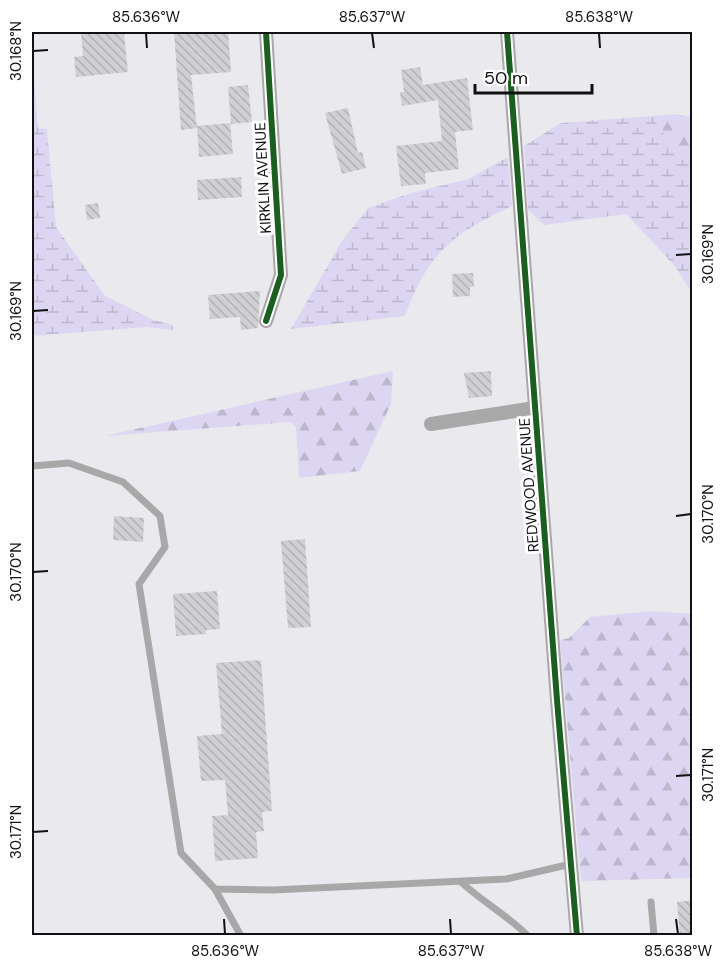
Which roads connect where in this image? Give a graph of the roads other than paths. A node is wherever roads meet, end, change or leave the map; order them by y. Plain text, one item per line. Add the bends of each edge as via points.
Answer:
1 (266, 32) edge
2 (507, 32) edge
3 (266, 321) dead end
4 (535, 408) junction
5 (431, 424) dead end
6 (32, 466) edge
7 (571, 864) junction
8 (461, 882) junction
9 (215, 889) junction
10 (651, 902) dead end
11 (241, 936) edge
12 (528, 936) edge
13 (578, 936) edge
14 (654, 936) edge

1 - 3 street, KIRKLIN AVENUE via 281,274
2 - 4 street, REDWOOD AVENUE
4 - 5 street
4 - 7 street, REDWOOD AVENUE
6 - 9 lane via 69,464 123,482 160,516 165,547 139,584 181,853
7 - 8 lane via 506,879
7 - 13 street, REDWOOD AVENUE
8 - 9 lane
8 - 12 lane via 484,903 506,914
9 - 11 lane
10 - 14 lane

